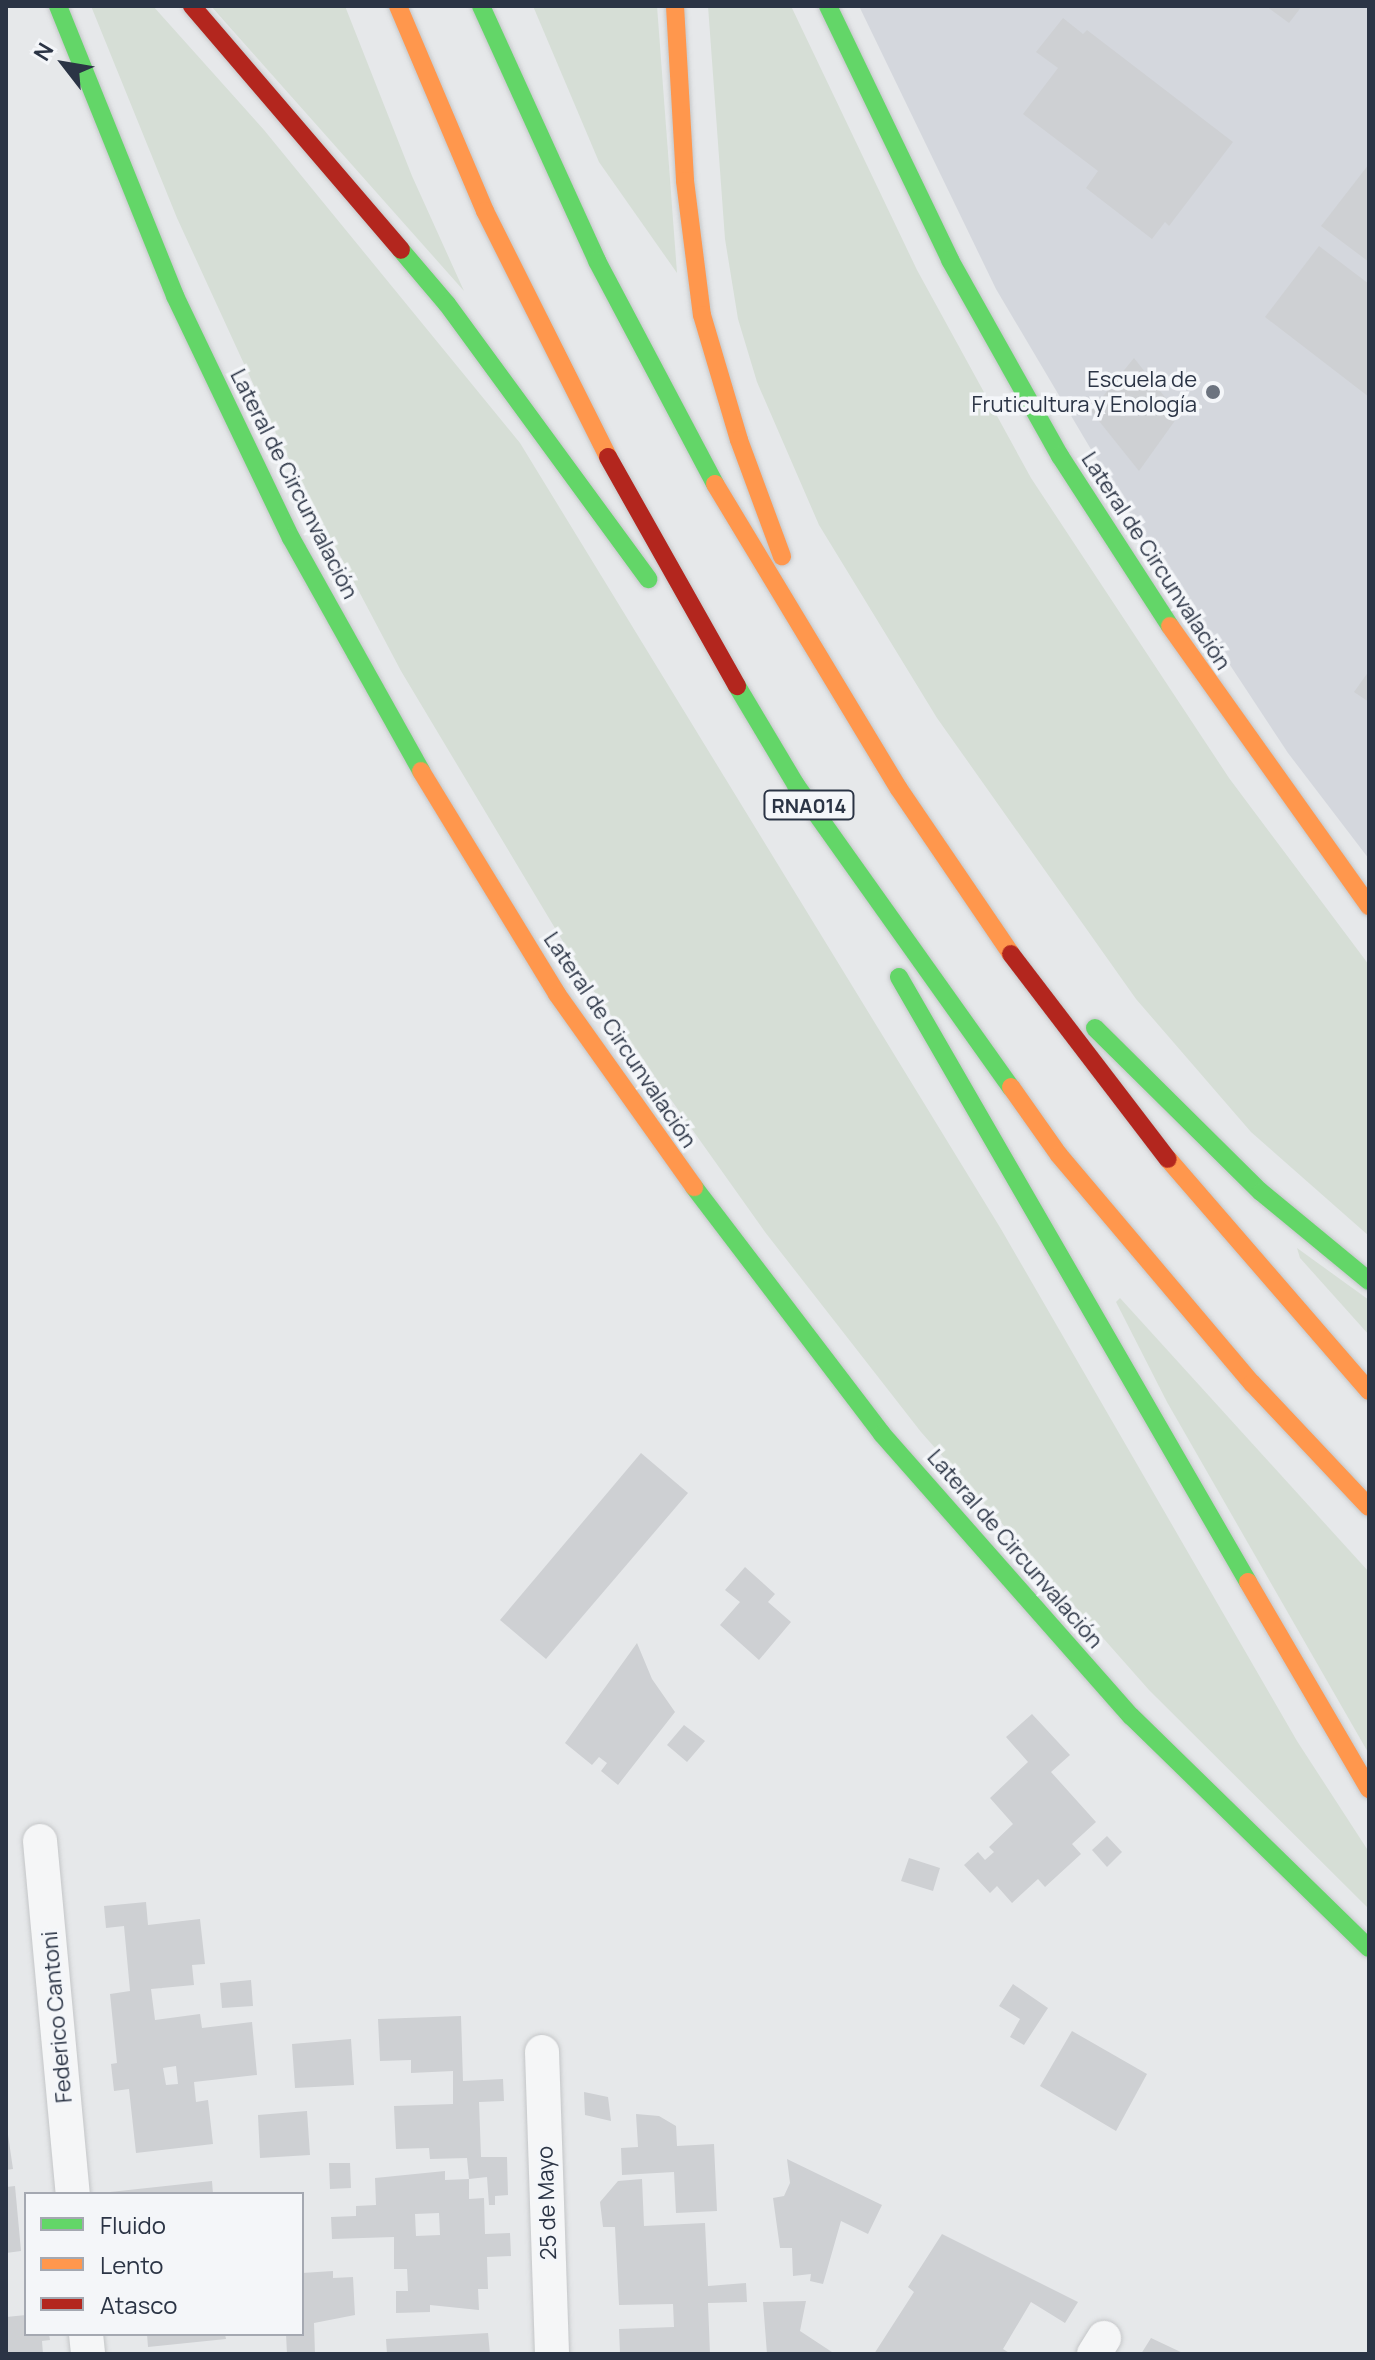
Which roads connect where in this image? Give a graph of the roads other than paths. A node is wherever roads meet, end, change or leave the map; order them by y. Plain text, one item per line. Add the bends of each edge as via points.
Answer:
1 (58, 6) edge
2 (192, 6) edge
3 (398, 6) edge
4 (481, 6) edge
5 (675, 6) edge
6 (828, 6) edge
7 (845, 705) junction
8 (775, 751) junction
9 (796, 785) junction
10 (1369, 906) edge
11 (871, 925) dead end
12 (990, 925) junction
13 (886, 954) dead end
14 (1369, 1281) edge
15 (1369, 1391) edge
16 (1369, 1507) edge
17 (1369, 1789) edge
18 (40, 1841) dead end
19 (1369, 1948) edge
20 (542, 2052) dead end
21 (73, 2192) edge
22 (552, 2354) edge

1 - 19 main road, Lateral de Circunvalación via 175,296 291,538 399,734 557,994 695,1190 891,1446 1142,1727
2 - 8 main road via 447,304
3 - 8 main road, RNA014 via 485,211 558,362 674,582
4 - 7 main road via 597,261 720,493
5 - 7 main road via 685,181 713,362 761,506
6 - 10 main road, Lateral de Circunvalación via 950,260 1060,456 1209,687
7 - 12 main road
8 - 9 main road, RNA014
9 - 11 main road
9 - 16 main road, RNA014 via 1059,1155 1252,1383
12 - 14 main road via 1261,1192
12 - 15 main road via 1153,1142
13 - 17 main road via 970,1108
18 - 21 street, Federico Cantoni
20 - 22 street, 25 de Mayo

